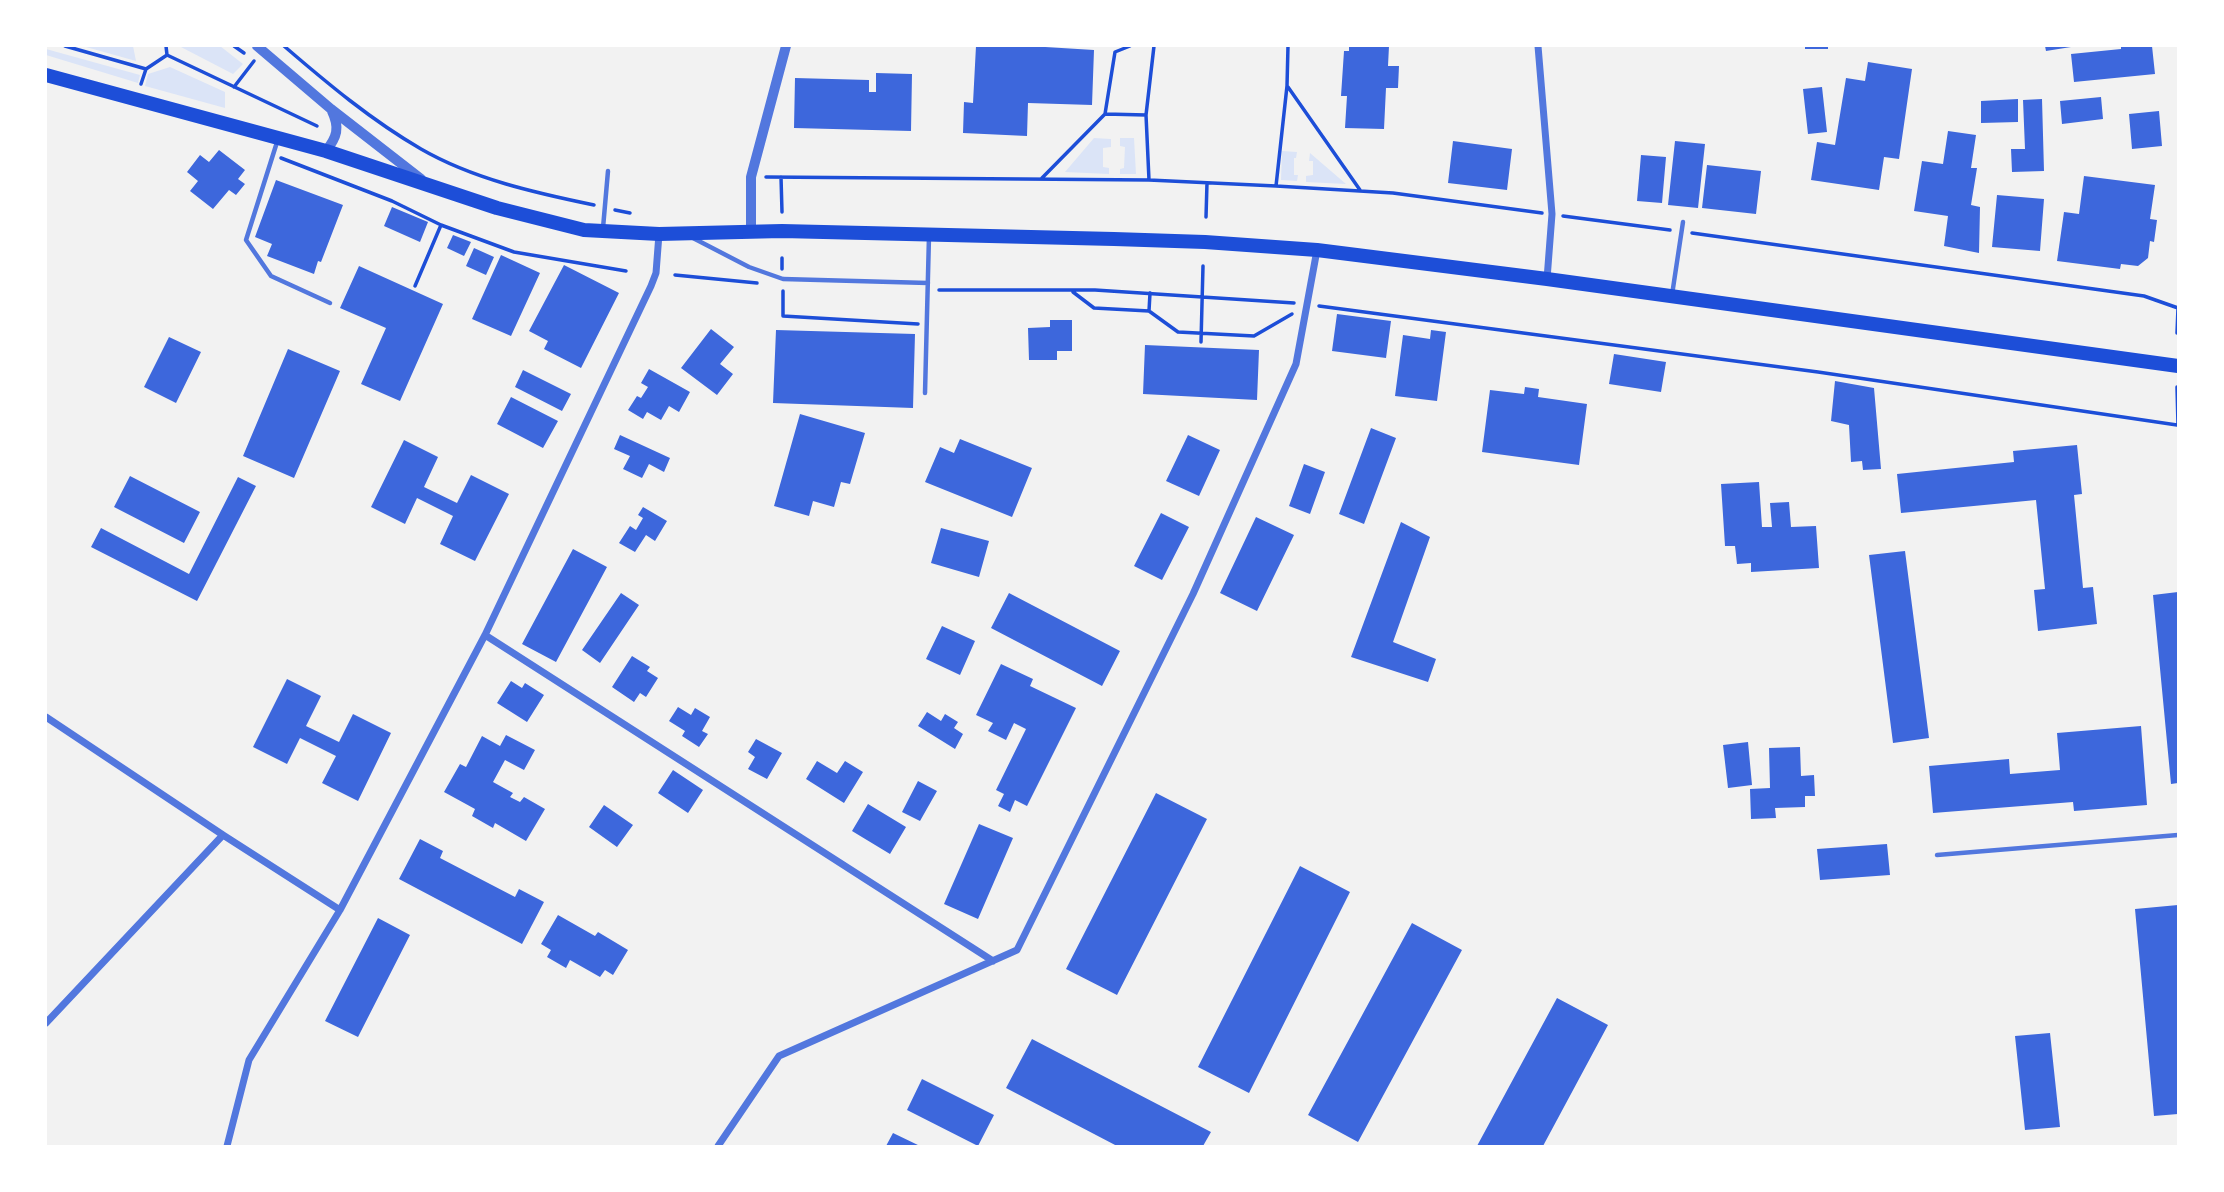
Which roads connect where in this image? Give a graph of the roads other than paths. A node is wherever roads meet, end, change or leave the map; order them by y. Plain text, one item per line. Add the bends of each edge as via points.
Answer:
1 (257, 46) edge
2 (786, 46) edge
3 (1538, 46) edge
4 (46, 75) edge
5 (331, 108) junction
6 (278, 138) junction
7 (327, 151) junction
8 (608, 171) dead end
9 (432, 188) junction
10 (1683, 222) dead end
11 (603, 232) junction
12 (751, 232) junction
13 (659, 234) junction
14 (686, 234) junction
15 (929, 235) junction
16 (1317, 250) junction
17 (1547, 279) junction
18 (928, 283) junction
19 (1672, 296) junction
20 (330, 303) dead end
21 (2179, 366) edge
22 (925, 393) dead end
23 (485, 635) junction
24 (46, 717) edge
25 (223, 835) junction
26 (2179, 835) edge
27 (1937, 855) dead end
28 (340, 910) junction
29 (993, 961) junction
30 (46, 1023) edge
31 (227, 1146) edge
32 (718, 1146) edge

1 - 5 street
2 - 12 street via 751,177
3 - 17 street via 1552,214
4 - 6 highway
5 - 7 street via 338,129
5 - 9 street
6 - 7 highway
6 - 20 lane via 246,240 271,276
7 - 9 highway
8 - 11 lane
9 - 11 highway via 522,216
10 - 19 lane
11 - 13 highway
12 - 14 highway
12 - 15 highway
13 - 14 highway
13 - 23 street via 651,286
14 - 18 lane via 783,279
15 - 16 highway via 1205,242
15 - 18 lane
16 - 17 highway
16 - 29 street via 1296,364 1193,594 1017,950
17 - 19 highway
18 - 22 lane
19 - 21 highway
23 - 28 street
23 - 29 street
24 - 25 street
25 - 28 street
25 - 30 street
26 - 27 lane
28 - 31 street via 249,1060
29 - 32 street via 779,1056

